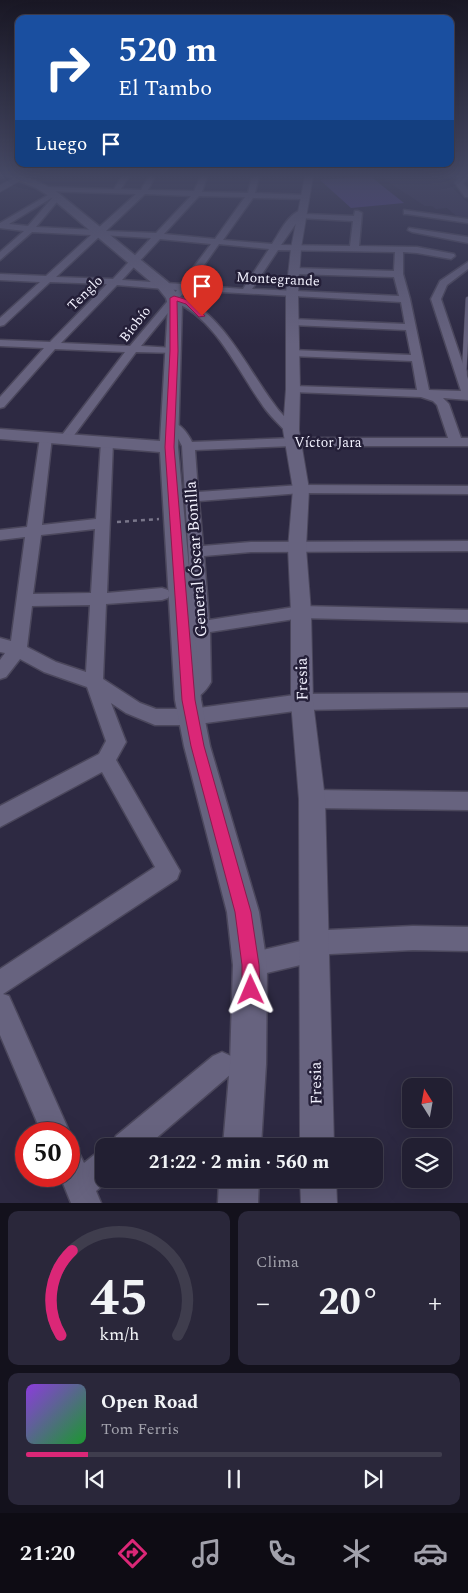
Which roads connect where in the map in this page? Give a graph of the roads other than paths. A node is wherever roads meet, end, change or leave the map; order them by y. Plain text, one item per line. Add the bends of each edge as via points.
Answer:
1 (27, 232) edge
2 (100, 232) joint
3 (102, 232) edge
4 (161, 232) edge
5 (223, 232) edge
6 (284, 232) edge
7 (299, 232) edge
8 (356, 232) edge
9 (413, 232) edge
10 (157, 236) junction
11 (415, 240) junction
12 (468, 240) edge
13 (216, 242) junction
14 (274, 247) junction
15 (296, 248) junction
16 (354, 250) junction
17 (398, 251) junction
18 (451, 256) dead end
19 (0, 257) edge
20 (133, 262) junction
21 (468, 265) edge
22 (294, 271) junction
23 (398, 274) junction
24 (0, 277) edge
25 (47, 280) junction
26 (115, 282) junction
27 (173, 290) junction
28 (246, 292) junction
29 (292, 294) junction
30 (468, 298) edge
31 (405, 299) junction
32 (292, 322) junction
33 (0, 323) edge
34 (410, 327) junction
35 (0, 343) edge
36 (53, 345) junction
37 (133, 349) junction
38 (174, 351) junction
39 (292, 353) junction
40 (415, 358) junction
41 (464, 382) junction
42 (293, 388) junction
43 (424, 394) junction
44 (468, 395) edge
45 (0, 404) edge
46 (170, 426) junction
47 (0, 434) edge
48 (292, 436) junction
49 (46, 437) junction
50 (65, 439) junction
51 (107, 442) junction
52 (462, 442) edge
53 (188, 446) junction
54 (169, 447) junction
55 (301, 489) junction
56 (468, 490) edge
57 (192, 497) junction
58 (103, 523) junction
59 (34, 530) junction
60 (0, 535) edge
61 (468, 546) edge
62 (297, 548) junction
63 (195, 552) junction
64 (162, 594) dead end
65 (98, 599) junction
66 (24, 600) junction
67 (301, 612) junction
68 (468, 616) edge
69 (201, 627) junction
70 (0, 645) edge
71 (18, 650) junction
72 (0, 672) edge
73 (94, 682) junction
74 (468, 700) edge
75 (302, 702) junction
76 (189, 706) junction
77 (106, 760) junction
78 (312, 799) junction
79 (468, 801) edge
80 (0, 817) edge
81 (468, 939) edge
82 (314, 950) junction
83 (250, 965) junction
84 (0, 983) edge
85 (0, 1005) edge
86 (222, 1065) dead end
87 (51, 1122) edge
88 (135, 1138) edge
89 (243, 1138) edge
90 (318, 1138) edge
91 (95, 1172) edge
92 (80, 1183) edge
93 (239, 1188) edge
94 (318, 1188) edge
95 (238, 1203) edge
96 (319, 1203) edge

1 - 19 street
2 - 20 main road
2 - 25 street
3 - 10 street
4 - 10 street, Tenglo
5 - 13 street, Biobío
6 - 14 street
7 - 15 street, Fresia
8 - 16 street
9 - 11 street
10 - 13 street
10 - 20 street, Tenglo
11 - 12 street
11 - 17 street
11 - 18 street
13 - 14 street
13 - 27 street, Biobío
14 - 15 street
14 - 28 street
15 - 16 street
15 - 22 street, Fresia
16 - 17 street
17 - 23 street
20 - 26 street, Tenglo
20 - 27 main road
21 - 41 street via 444,281 436,299
22 - 23 street
22 - 29 street, Fresia
23 - 31 street
24 - 25 street, Montegrande
25 - 26 street, Montegrande
25 - 33 street
26 - 27 street, Montegrande
26 - 36 street, Tenglo
27 - 28 street, Montegrande
27 - 37 street, Biobío
27 - 38 main road, General Óscar Bonilla
27 - 48 street via 215,329
28 - 29 street, Montegrande
29 - 31 street, Montegrande
29 - 32 street, Fresia
30 - 41 lane
31 - 34 street
32 - 34 street
32 - 39 street, Fresia
34 - 40 street
35 - 36 street
36 - 37 street
36 - 45 street, Tenglo
37 - 38 street
37 - 50 street, Biobío
38 - 46 main road, General Óscar Bonilla
39 - 40 street
39 - 42 street, Fresia
40 - 43 street
41 - 44 street
42 - 43 street
42 - 48 street, Fresia
43 - 44 street
43 - 52 street via 437,398 443,404
46 - 53 street via 180,431
46 - 54 main road, General Óscar Bonilla
47 - 49 main road
48 - 52 street, Víctor Jara
48 - 53 street, Víctor Jara
48 - 55 street, Fresia
49 - 50 main road
49 - 59 street
50 - 51 main road
51 - 54 main road
51 - 58 street
53 - 57 street, General Óscar Bonilla
54 - 76 main road, General Óscar Bonilla
55 - 56 street
55 - 57 street
55 - 62 street, Fresia
57 - 63 street, General Óscar Bonilla
58 - 59 street
58 - 65 street
59 - 60 street
59 - 66 street
61 - 62 street
62 - 63 street via 250,547
62 - 67 street, Fresia
63 - 69 street, General Óscar Bonilla
64 - 65 street
65 - 66 street
65 - 73 street
66 - 71 street
67 - 68 street
67 - 69 street
67 - 75 street, Fresia
69 - 76 street, General Óscar Bonilla via 202,682
70 - 71 street
71 - 72 street
71 - 73 street via 50,667
73 - 76 street via 133,708 155,717
73 - 77 street via 116,742
74 - 75 street
75 - 76 street
75 - 78 street, Fresia
76 - 83 main road, General Óscar Bonilla via 243,912
77 - 80 street
77 - 84 street via 169,871
78 - 79 street
78 - 82 street, Fresia
81 - 82 street via 328,942
82 - 83 street
82 - 90 street, Fresia
83 - 89 main road, General Óscar Bonilla
85 - 87 street
86 - 88 street
91 - 92 street
93 - 95 main road
94 - 96 street

